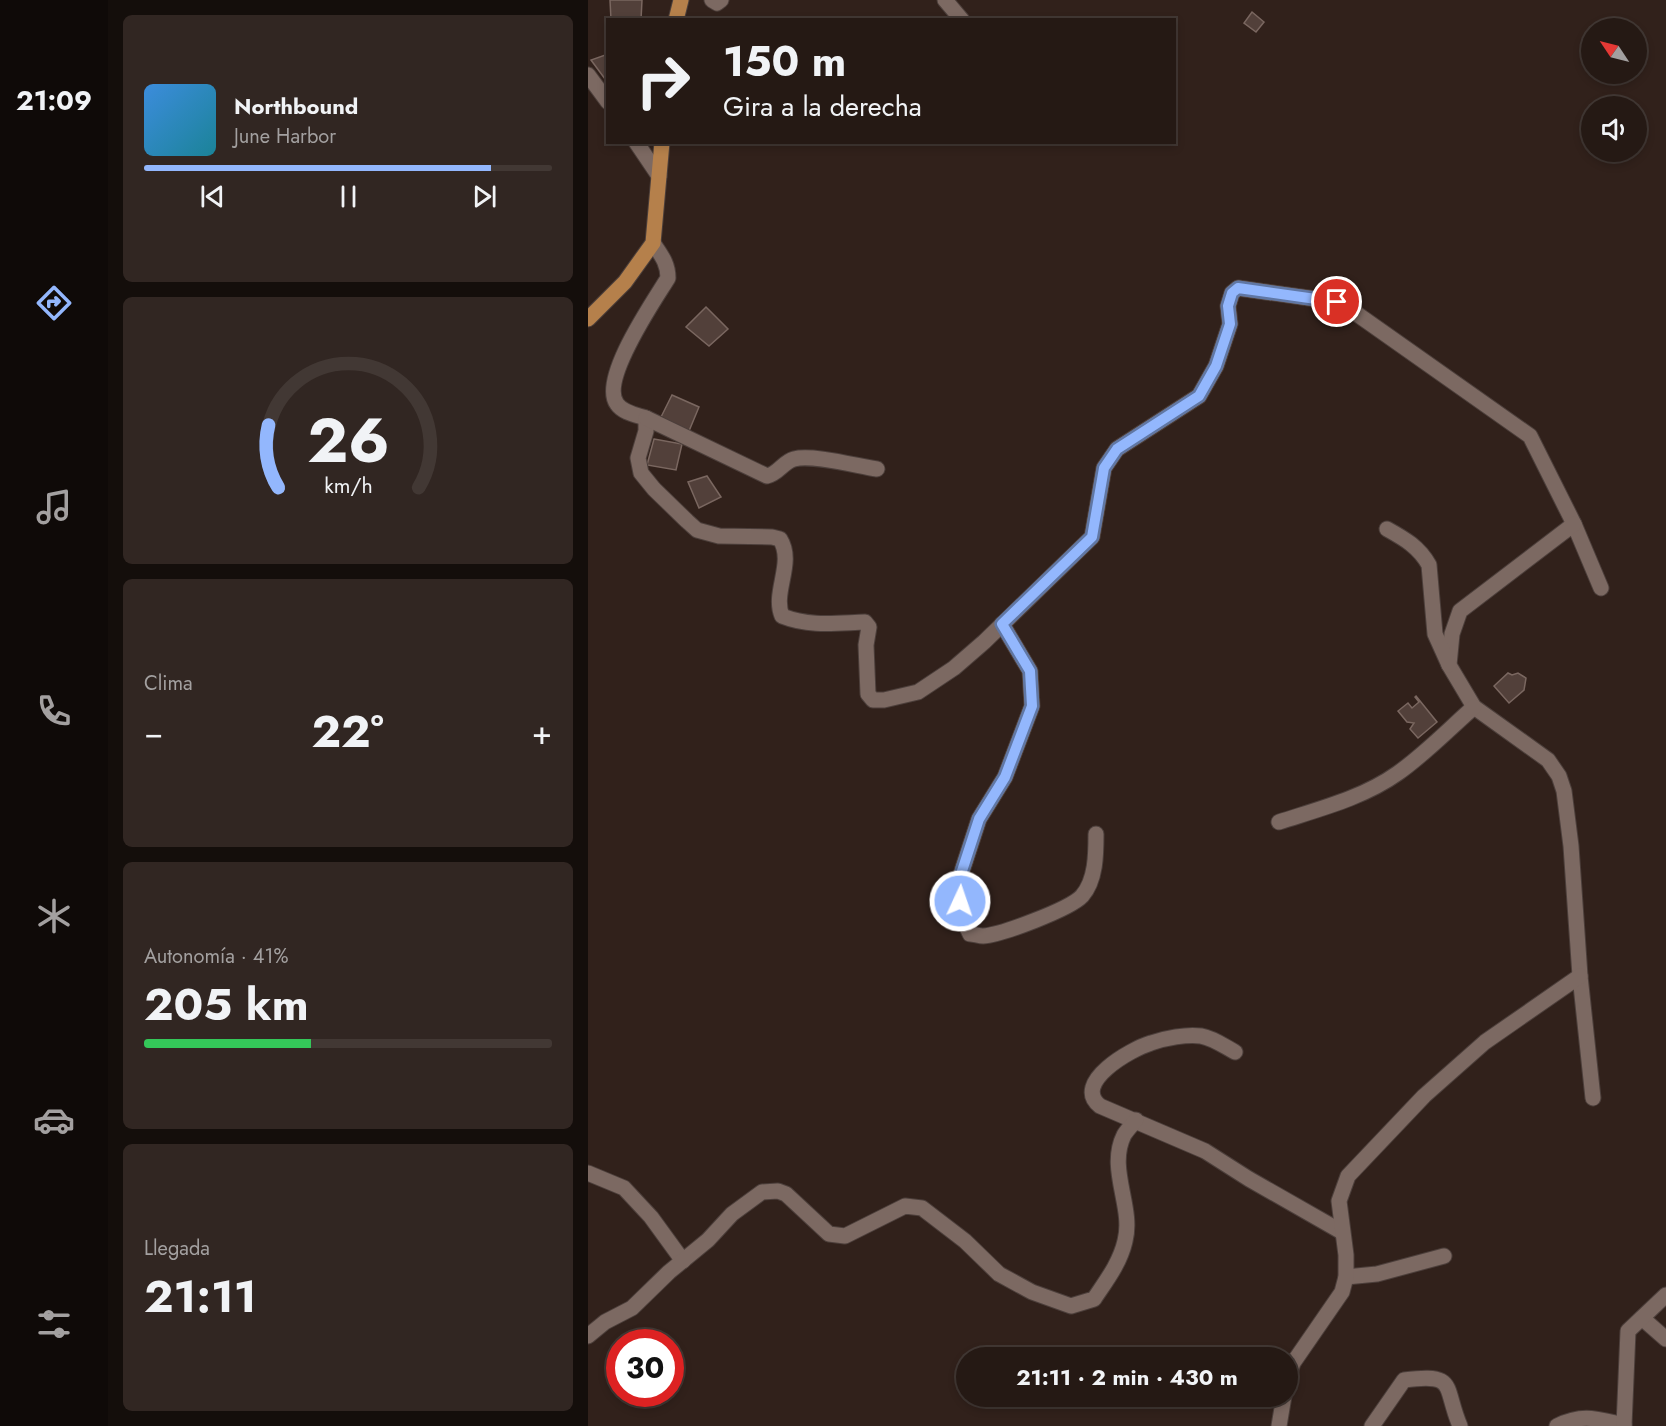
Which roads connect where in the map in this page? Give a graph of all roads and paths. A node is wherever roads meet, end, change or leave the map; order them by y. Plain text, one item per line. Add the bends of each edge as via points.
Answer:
1 (681, 0) edge
2 (712, 0) edge
3 (721, 0) edge
4 (945, 0) edge
5 (676, 18) edge
6 (960, 18) edge
7 (588, 75) edge
8 (606, 99) edge
9 (637, 144) edge
10 (662, 144) edge
11 (659, 176) junction
12 (653, 243) junction
13 (588, 319) edge
14 (646, 418) junction
15 (877, 469) dead end
16 (1574, 524) junction
17 (1387, 530) dead end
18 (1600, 588) dead end
19 (1002, 624) junction
20 (1449, 665) junction
21 (1474, 707) junction
22 (1279, 822) dead end
23 (1096, 834) dead end
24 (1580, 976) junction
25 (1235, 1052) dead end
26 (1593, 1098) dead end
27 (1136, 1120) junction
28 (588, 1173) edge
29 (1342, 1232) junction
30 (1444, 1256) dead end
31 (683, 1260) junction
32 (1346, 1277) junction
33 (1666, 1295) edge
34 (1642, 1318) junction
35 (588, 1336) edge
36 (1666, 1339) edge
37 (1298, 1356) edge
38 (1282, 1407) edge
39 (1279, 1426) edge
40 (1372, 1426) edge
41 (1460, 1426) edge
42 (1557, 1426) edge
43 (1624, 1426) edge

1 - 5 main road
2 - 3 street
4 - 6 street
7 - 8 street
9 - 11 street
10 - 11 main road
11 - 12 main road
12 - 13 main road via 625,282
12 - 14 street via 665,260 668,278 628,345 614,379 613,393 623,410
14 - 15 street via 767,476 802,456
14 - 19 street via 638,458 641,473 697,530 719,536 780,539 785,547 778,607 783,616 799,622 838,625 865,622 869,627 868,694 873,700 918,692 954,668
16 - 18 street
16 - 19 street via 1530,436 1347,307 1337,302 1238,288 1228,306 1230,324 1216,366 1199,396 1117,449 1104,468 1092,537
16 - 20 street via 1460,611 1452,634
17 - 20 street via 1413,545 1429,565 1435,634
19 - 23 street via 1030,671 1032,706 1005,777 979,819 962,871 962,917 970,934 983,936 1006,931 1066,907 1082,896 1096,861
20 - 21 street
21 - 22 street via 1398,773 1347,800
21 - 24 street via 1548,760 1559,776 1571,846
24 - 26 street
24 - 29 street via 1485,1042 1424,1096 1348,1176 1338,1201
25 - 27 street via 1202,1036 1187,1036 1151,1042 1123,1056 1101,1075 1090,1093 1100,1106
27 - 29 street via 1205,1151
27 - 31 street via 1124,1136 1118,1159 1127,1218 1125,1241 1094,1299 1071,1306 1032,1292 999,1274 922,1208 905,1206 845,1236 829,1234 778,1191 762,1192
28 - 31 street via 624,1188
29 - 32 street
30 - 32 street via 1377,1274
31 - 35 street via 632,1308
32 - 37 street via 1342,1292
33 - 34 street
34 - 36 street
34 - 43 street via 1628,1331
38 - 39 street
40 - 41 street via 1404,1380 1422,1377 1439,1378 1448,1387
42 - 43 street via 1587,1417

